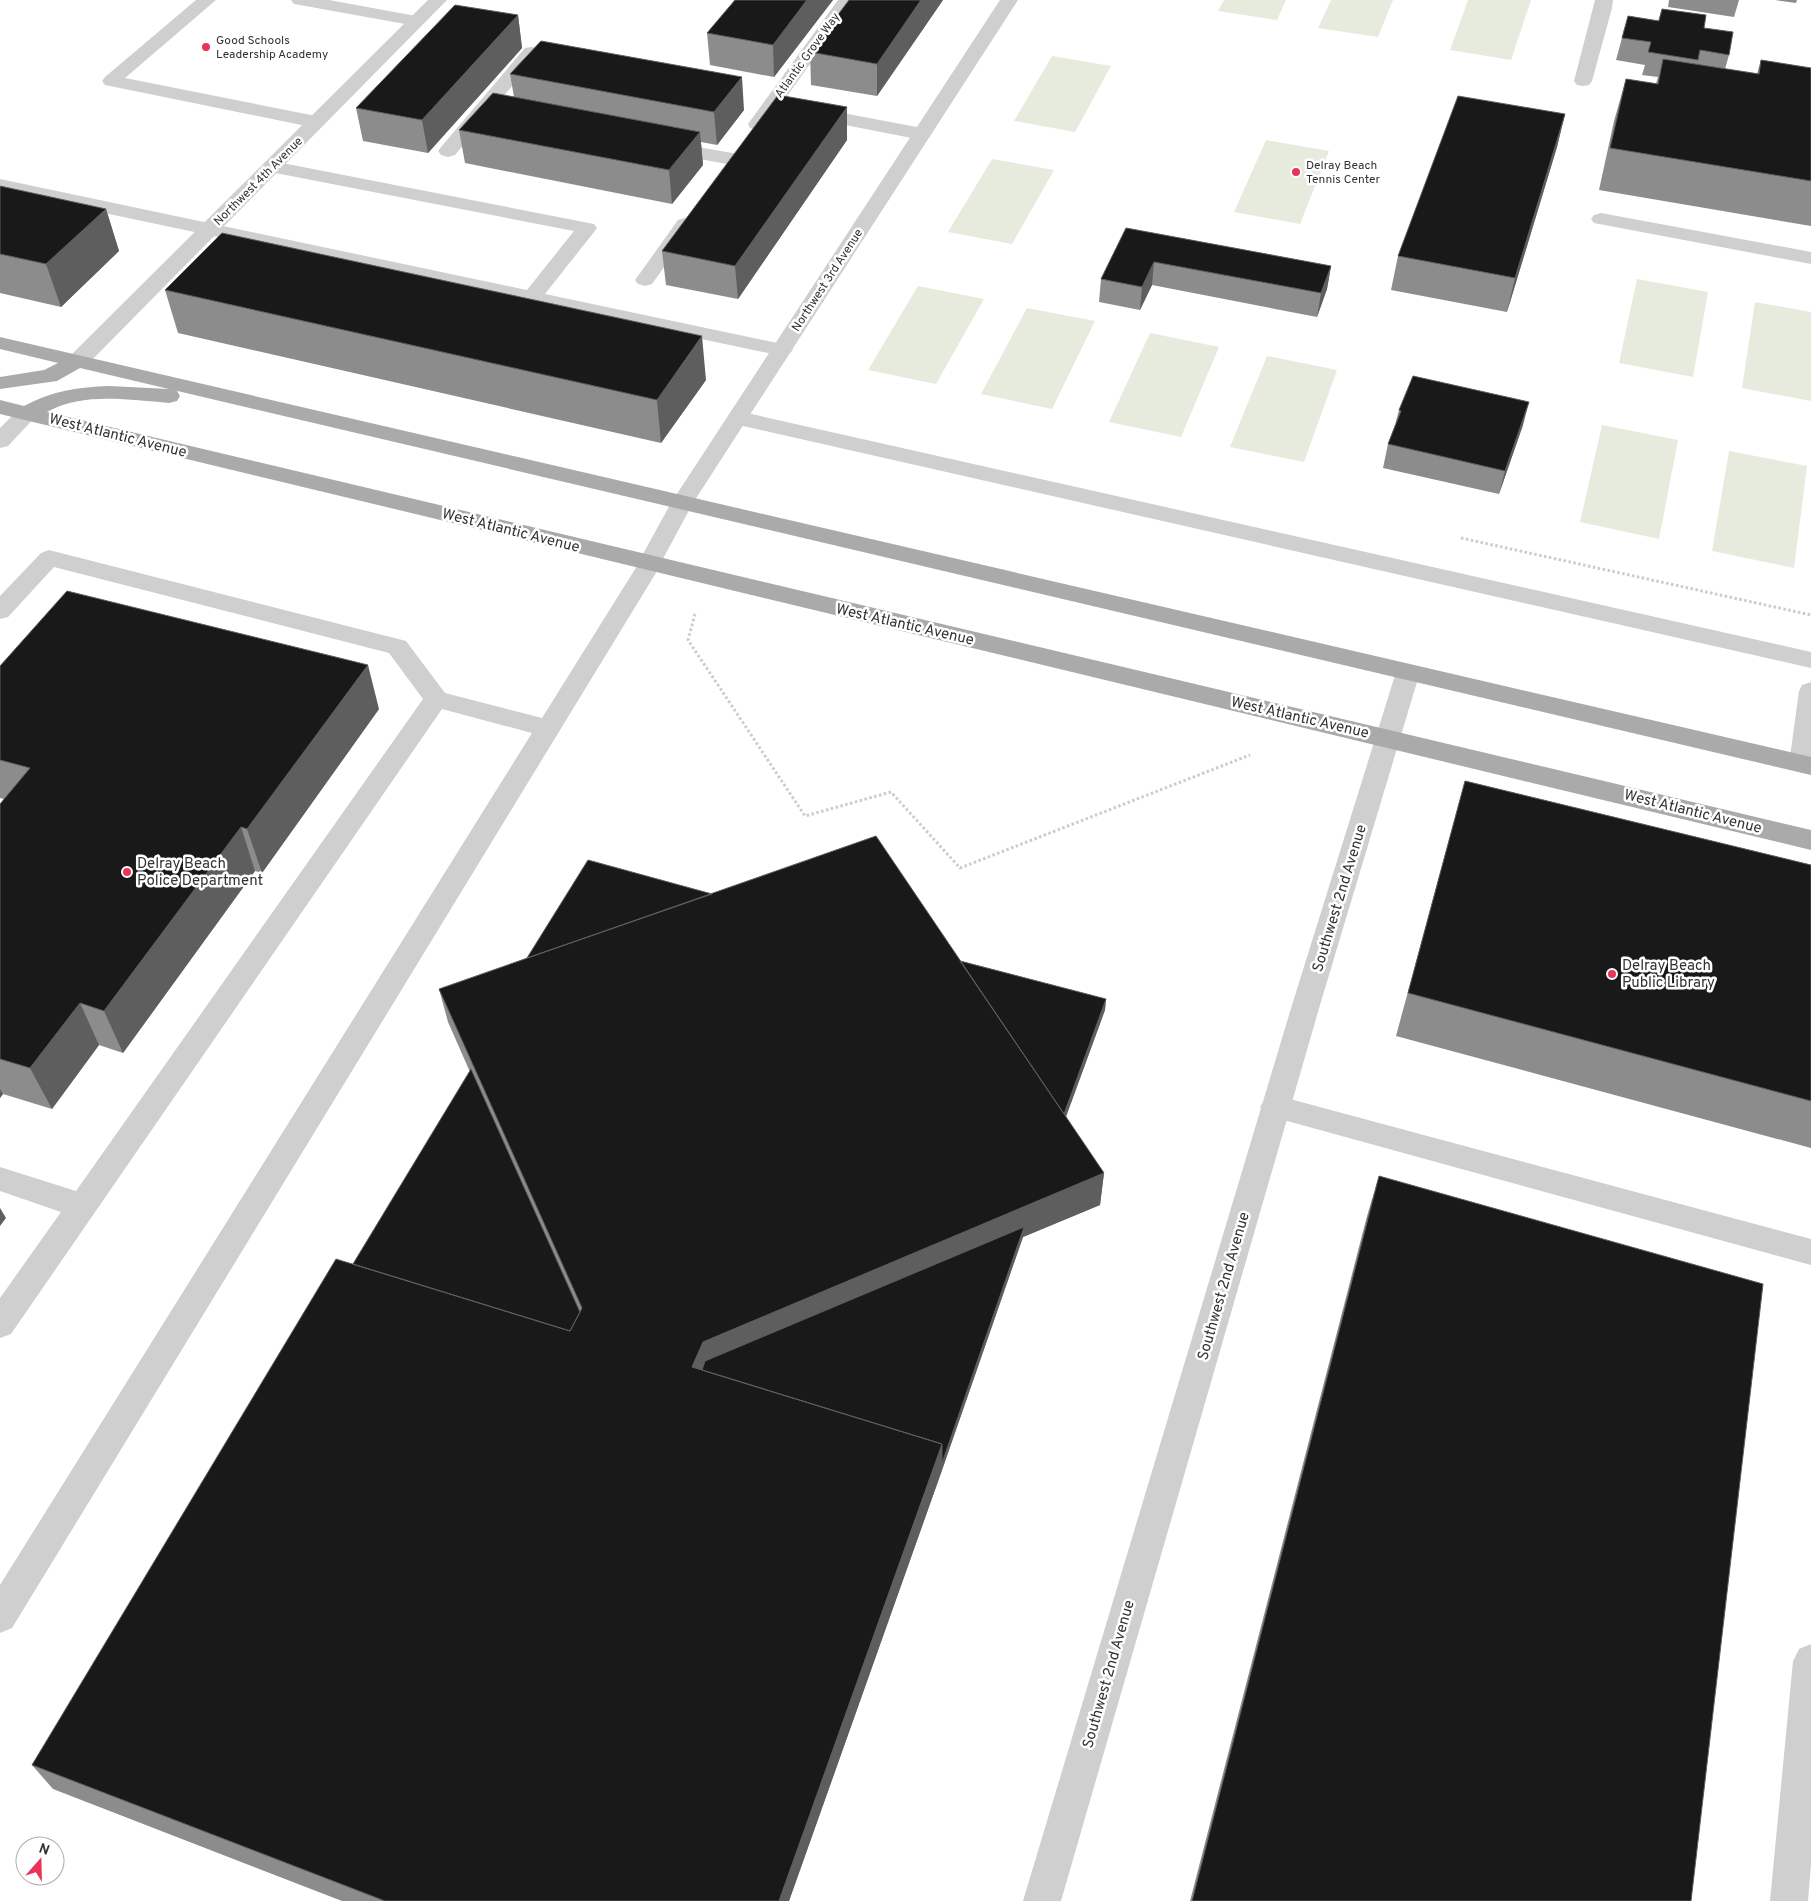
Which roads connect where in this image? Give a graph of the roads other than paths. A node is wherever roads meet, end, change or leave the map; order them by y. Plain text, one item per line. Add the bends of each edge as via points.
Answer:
1 (207, 0) edge
2 (300, 0) edge
3 (438, 0) edge
4 (847, 0) edge
5 (1009, 0) edge
6 (1604, 0) edge
7 (416, 22) junction
8 (531, 52) edge
9 (1583, 81) dead end
10 (771, 105) junction
11 (477, 114) junction
12 (497, 118) edge
13 (316, 122) junction
14 (922, 134) junction
15 (644, 144) edge
16 (741, 146) junction
17 (448, 151) dead end
18 (272, 167) junction
19 (720, 175) edge
20 (0, 185) edge
21 (697, 207) edge
22 (1601, 220) dead end
23 (210, 229) junction
24 (1811, 258) edge
25 (645, 280) dead end
26 (532, 297) junction
27 (0, 343) edge
28 (782, 350) junction
29 (78, 361) junction
30 (0, 383) edge
31 (258, 403) junction
32 (0, 407) edge
33 (27, 414) junction
34 (738, 418) junction
35 (0, 441) edge
36 (682, 503) junction
37 (650, 563) junction
38 (0, 611) edge
39 (1811, 660) edge
40 (1408, 672) junction
41 (1811, 691) edge
42 (436, 699) junction
43 (548, 728) junction
44 (1389, 737) junction
45 (1806, 765) edge
46 (1811, 840) edge
47 (1275, 1107) junction
48 (0, 1179) edge
49 (82, 1206) junction
50 (1811, 1252) edge
51 (0, 1324) edge
52 (0, 1616) edge
53 (1811, 1661) edge
54 (1042, 1901) edge
55 (1789, 1901) edge

1 - 13 street via 111,81
2 - 7 street
3 - 7 street, Northwest 4th Avenue
4 - 10 street, Atlantic Grove Way
5 - 14 street, Northwest 3rd Avenue
6 - 9 street
7 - 13 street, Northwest 4th Avenue
8 - 11 street
10 - 14 street
10 - 16 street, Atlantic Grove Way
11 - 12 street
11 - 17 street
13 - 18 street, Northwest 4th Avenue
14 - 28 street, Northwest 3rd Avenue
15 - 16 street
16 - 19 street, Atlantic Grove Way
18 - 23 street, Northwest 4th Avenue
18 - 26 street via 587,228
20 - 23 street
21 - 25 street
22 - 24 street
23 - 26 street
23 - 29 street, Northwest 4th Avenue
26 - 28 street
27 - 29 main road
28 - 34 street, Northwest 3rd Avenue
29 - 30 main road via 49,376
29 - 31 main road
31 - 33 main road via 121,393 78,395 53,400
31 - 36 main road
32 - 33 main road, West Atlantic Avenue
33 - 35 street
33 - 37 main road, West Atlantic Avenue
34 - 36 street, Northwest 3rd Avenue
34 - 39 street
36 - 37 street, Northwest 3rd Avenue
36 - 40 main road
37 - 43 street, Northwest 3rd Avenue
37 - 44 main road, West Atlantic Avenue
38 - 42 street via 49,558 397,647
40 - 44 street, Southwest 2nd Avenue
40 - 45 main road
41 - 45 street
42 - 43 street
42 - 49 street
43 - 52 street, Northwest 3rd Avenue
44 - 46 main road, West Atlantic Avenue
44 - 47 street, Southwest 2nd Avenue
47 - 50 street
47 - 54 street, Southwest 2nd Avenue
48 - 49 street
49 - 51 street
53 - 55 street

